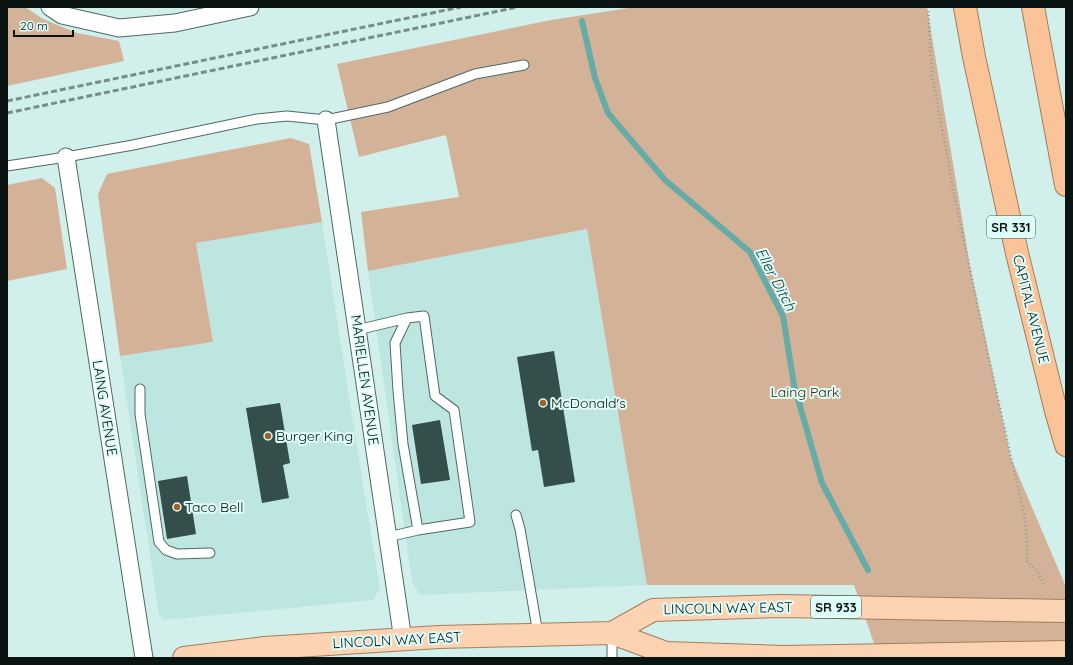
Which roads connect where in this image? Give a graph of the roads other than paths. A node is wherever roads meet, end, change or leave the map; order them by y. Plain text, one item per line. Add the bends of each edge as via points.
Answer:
1 (50, 7) edge
2 (250, 7) edge
3 (965, 7) edge
4 (1033, 7) edge
5 (524, 65) dead end
6 (326, 120) junction
7 (66, 157) junction
8 (7, 166) edge
9 (1066, 184) edge
10 (407, 318) junction
11 (357, 330) junction
12 (140, 389) dead end
13 (1066, 446) edge
14 (516, 515) dead end
15 (418, 530) junction
16 (388, 537) junction
17 (210, 553) dead end
18 (1066, 611) edge
19 (612, 633) junction
20 (538, 634) junction
21 (403, 640) junction
22 (1066, 652) edge
23 (144, 658) edge
24 (184, 658) edge
25 (612, 658) edge

1 - 2 street via 62,15 119,28 175,23
3 - 13 highway, CAPITAL AVENUE / SR 331 via 1017,253
4 - 9 highway
5 - 6 lane via 475,74 388,107
6 - 7 lane via 287,116 257,119
6 - 11 street, MARIELLEN AVENUE
7 - 8 lane
7 - 23 street, LAING AVENUE
10 - 11 lane
10 - 15 lane via 395,344 403,444
10 - 15 lane via 424,316 435,396 454,410 470,522
11 - 16 street, MARIELLEN AVENUE
12 - 17 lane via 140,414 159,542 166,550 177,554
14 - 20 lane
15 - 16 lane
16 - 21 street, MARIELLEN AVENUE
18 - 19 main road, LINCOLN WAY EAST / SR 933 via 780,606 653,610
19 - 20 main road, LINCOLN WAY EAST / SR 933
19 - 22 main road, LINCOLN WAY EAST / SR 933 via 666,653 783,657
19 - 25 lane
20 - 21 main road, LINCOLN WAY EAST / SR 933
21 - 24 main road, LINCOLN WAY EAST / SR 933 via 265,648

